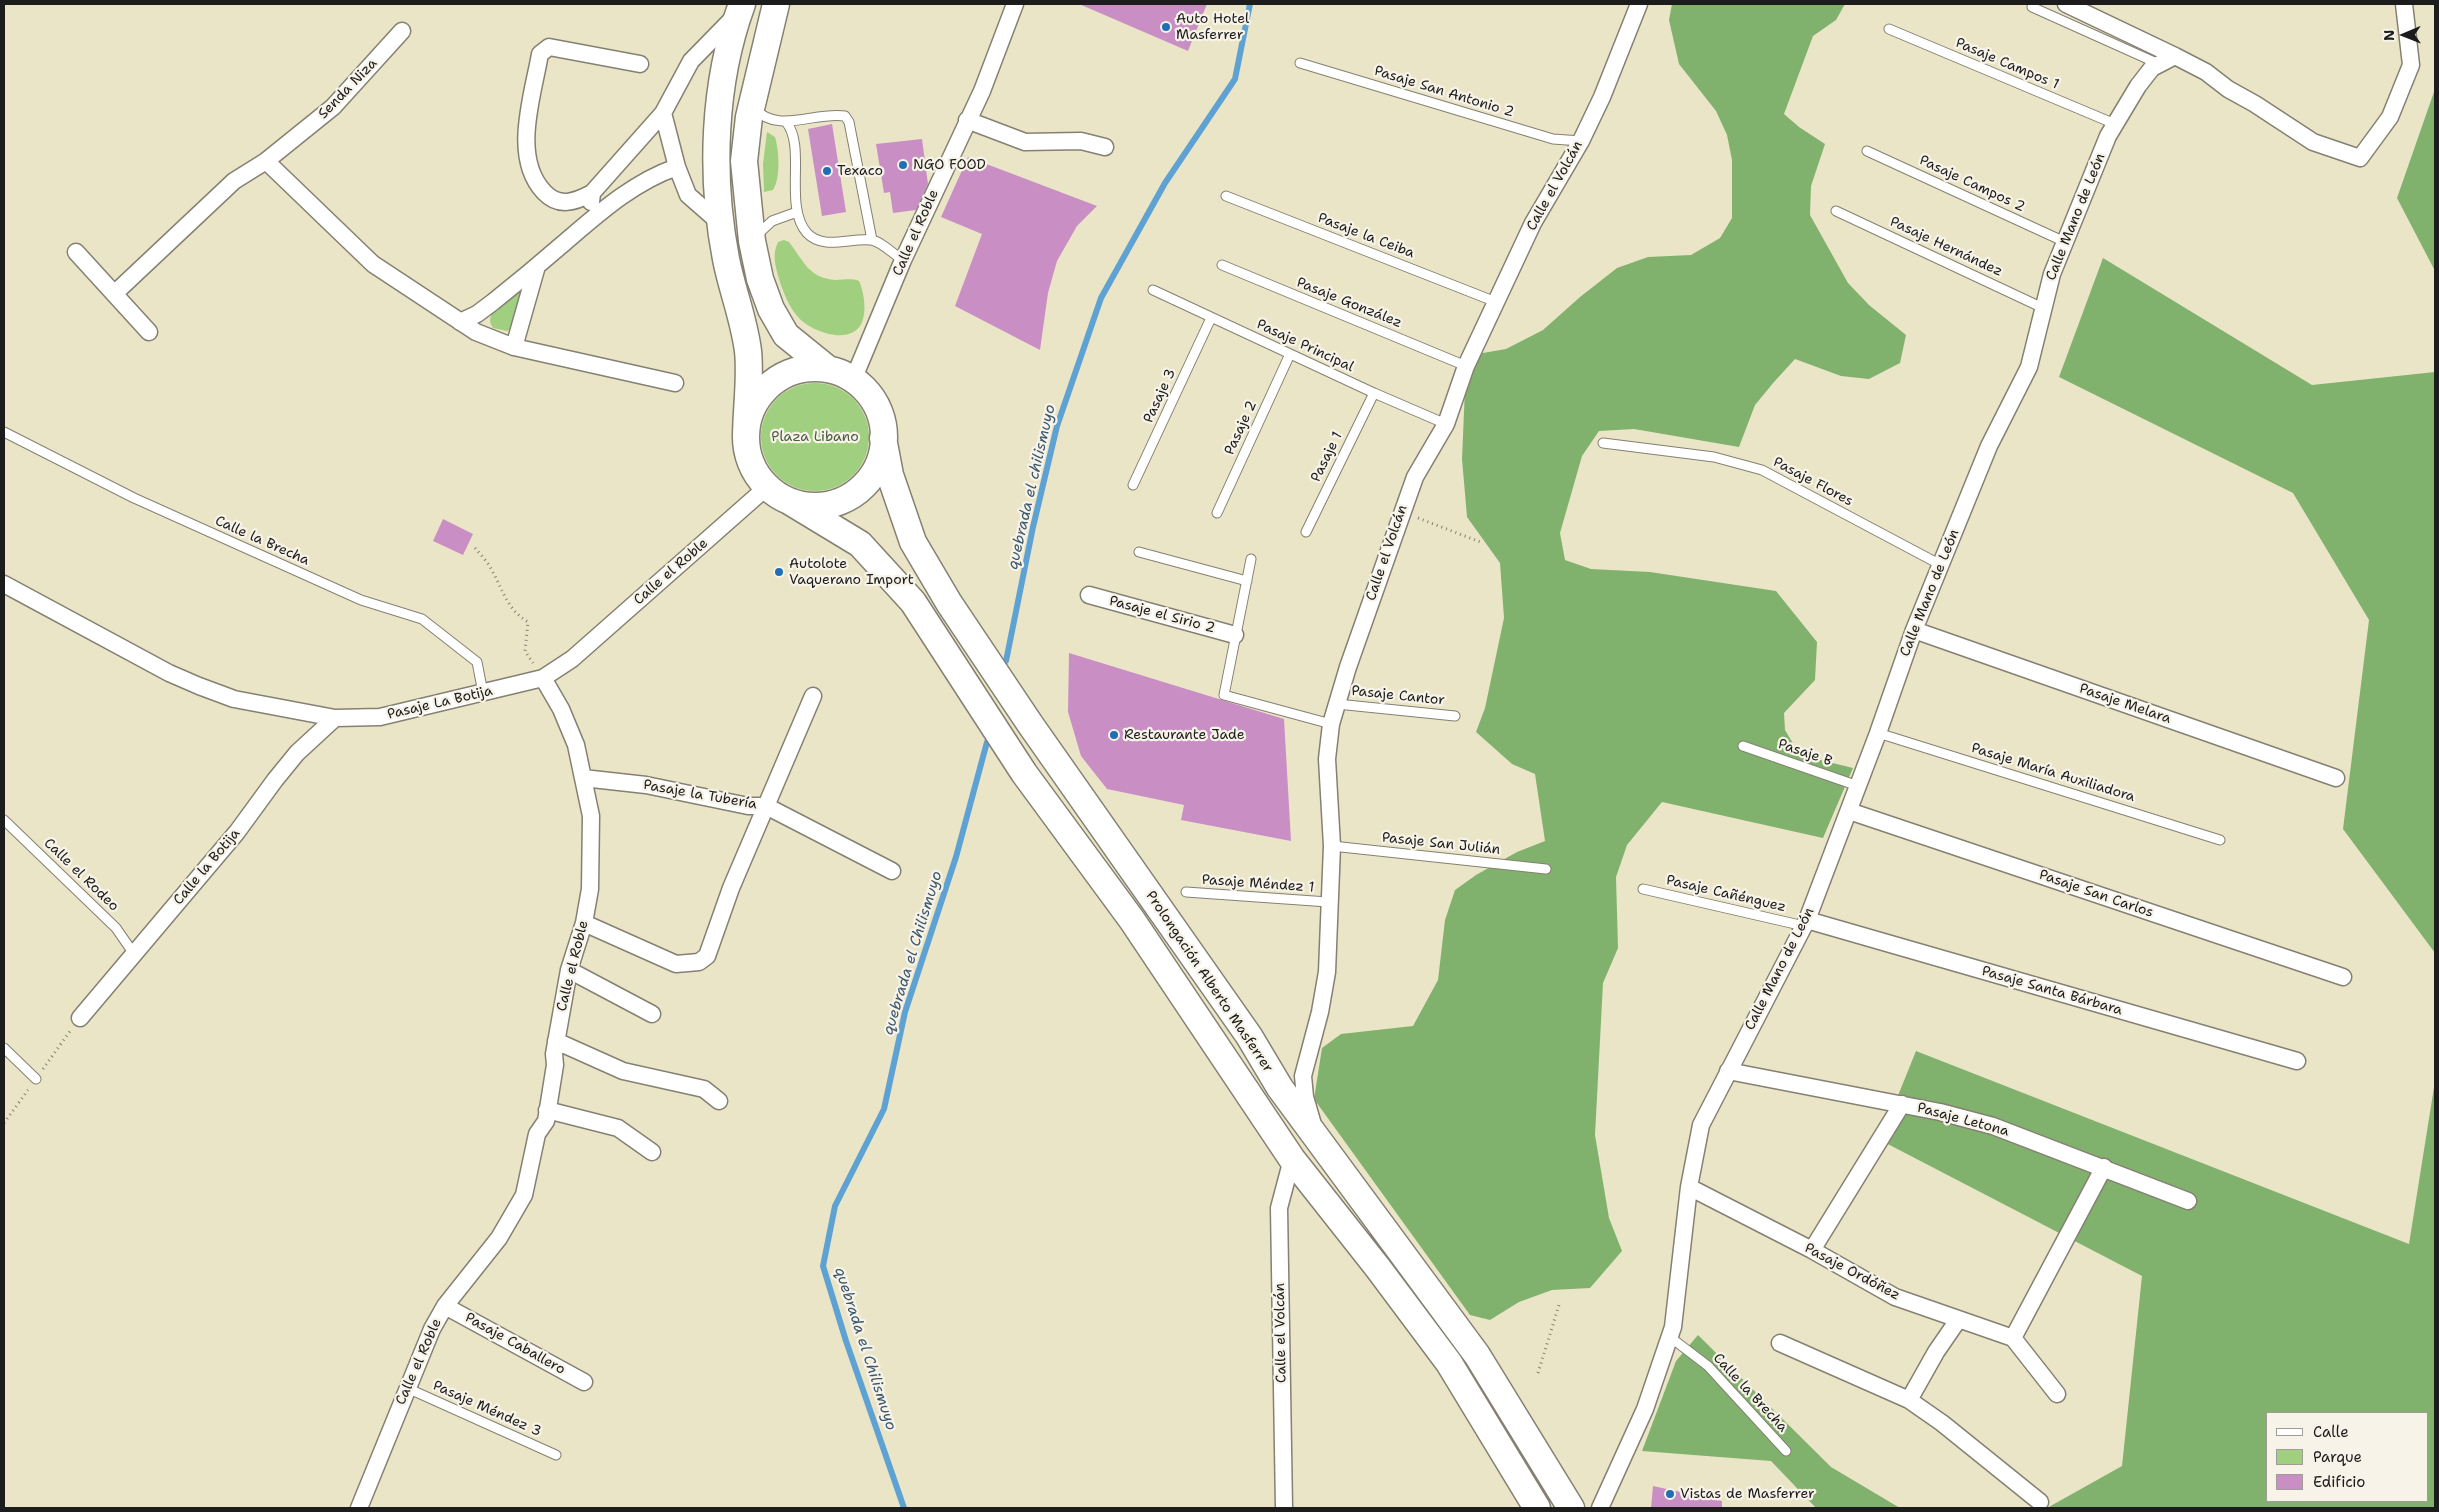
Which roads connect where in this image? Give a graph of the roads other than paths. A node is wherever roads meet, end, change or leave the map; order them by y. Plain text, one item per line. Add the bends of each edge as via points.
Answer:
1 (776, 4) edge
2 (1015, 4) edge
3 (1639, 4) edge
4 (2066, 4) edge
5 (2402, 5) edge
6 (741, 7) edge
7 (2032, 7) dead end
8 (1889, 29) dead end
9 (402, 31) dead end
10 (2175, 56) junction
11 (1300, 63) dead end
12 (640, 64) dead end
13 (2159, 64) junction
14 (752, 105) junction
15 (663, 113) junction
16 (967, 120) junction
17 (786, 122) junction
18 (2115, 124) junction
19 (1581, 141) junction
20 (1105, 147) dead end
21 (1867, 151) dead end
22 (266, 161) junction
23 (677, 167) junction
24 (592, 193) junction
25 (1226, 196) dead end
26 (1836, 211) dead end
27 (797, 212) junction
28 (589, 222) junction
29 (720, 223) junction
30 (872, 240) junction
31 (752, 241) junction
32 (2065, 242) junction
33 (76, 252) dead end
34 (903, 260) junction
35 (537, 266) junction
36 (1222, 266) dead end
37 (1153, 290) dead end
38 (114, 294) junction
39 (1496, 302) junction
40 (2043, 308) junction
41 (1212, 318) junction
42 (460, 322) junction
43 (149, 332) dead end
44 (514, 347) junction
45 (1290, 354) junction
46 (1466, 366) junction
47 (828, 369) junction
48 (853, 380) junction
49 (674, 383) dead end
50 (1374, 393) junction
51 (1446, 424) junction
52 (4, 432) edge
53 (746, 438) junction
54 (883, 438) junction
55 (1603, 444) dead end
56 (1133, 485) dead end
57 (767, 487) junction
58 (789, 501) junction
59 (1216, 513) dead end
60 (1306, 532) dead end
61 (1139, 552) dead end
62 (1251, 559) dead end
63 (1941, 565) junction
64 (1246, 580) junction
65 (4, 584) edge
66 (1089, 595) dead end
67 (1914, 630) junction
68 (1235, 635) junction
69 (543, 678) junction
70 (484, 693) junction
71 (812, 696) dead end
72 (1338, 704) junction
73 (1455, 716) dead end
74 (336, 718) junction
75 (1330, 724) junction
76 (1878, 733) junction
77 (1743, 746) dead end
78 (583, 778) junction
79 (2336, 778) dead end
80 (1858, 786) junction
81 (766, 806) junction
82 (1849, 811) junction
83 (4, 820) edge
84 (2220, 840) dead end
85 (1332, 846) junction
86 (1546, 870) dead end
87 (892, 872) dead end
88 (1642, 889) dead end
89 (1186, 892) dead end
90 (1328, 902) junction
91 (584, 923) junction
92 (1805, 923) junction
93 (134, 954) junction
94 (569, 970) junction
95 (2342, 977) dead end
96 (652, 1014) dead end
97 (80, 1018) dead end
98 (556, 1041) junction
99 (4, 1048) edge
100 (2297, 1061) dead end
101 (1728, 1071) junction
102 (36, 1079) dead end
103 (719, 1101) dead end
104 (1902, 1104) junction
105 (547, 1110) junction
106 (1320, 1144) junction
107 (652, 1152) dead end
108 (1292, 1159) junction
109 (2104, 1167) junction
110 (1689, 1187) junction
111 (2188, 1201) dead end
112 (1812, 1250) junction
113 (446, 1306) junction
114 (1958, 1320) junction
115 (1670, 1337) junction
116 (2012, 1338) junction
117 (1780, 1343) dead end
118 (584, 1382) dead end
119 (407, 1388) junction
120 (2057, 1394) dead end
121 (1909, 1400) junction
122 (1786, 1451) dead end
123 (556, 1454) dead end
124 (2040, 1502) dead end
125 (359, 1508) edge
126 (1284, 1508) edge
127 (1537, 1508) edge
128 (1571, 1508) edge
129 (1600, 1508) edge

1 - 14 main road
2 - 16 street, Calle el Roble via 982,91
3 - 19 street, Calle el Volcán
4 - 10 street
5 - 10 street via 2411,65 2390,117 2360,158 2313,142 2206,72
6 - 15 street via 691,61
6 - 29 main road via 726,59 716,134
7 - 13 lane
8 - 18 lane, Pasaje Campos 1
9 - 22 street, Senda Niza via 333,107
10 - 13 street, Calle Mano de León
11 - 19 lane, Pasaje San Antonio 2 via 1553,139
12 - 24 street via 549,47 540,54 526,133 529,170 549,197 563,203 577,201
13 - 18 street, Calle Mano de León via 2138,86
14 - 17 lane via 760,114
14 - 31 main road via 744,161
15 - 23 street
15 - 24 street
16 - 20 street via 1025,142 1081,141
16 - 34 street, Calle el Roble
17 - 27 lane via 793,135
17 - 30 lane via 845,116 849,122
18 - 32 street, Calle Mano de León
19 - 39 street, Calle el Volcán via 1533,224
21 - 32 lane, Pasaje Campos 2
22 - 38 street, Senda Niza via 234,181
22 - 42 street via 373,264
23 - 28 street via 655,174
23 - 29 street via 688,195
24 - 28 street
25 - 39 lane, Pasaje la Ceiba
26 - 40 lane, Pasaje Hernández
27 - 30 lane via 807,233 818,240 842,243
27 - 31 lane via 772,220
28 - 35 street
29 - 53 main road via 748,352
30 - 34 lane
31 - 47 main road via 760,279 771,309 786,335
32 - 40 street, Calle Mano de León
33 - 38 street
34 - 48 street, Calle el Roble
35 - 42 street via 476,314
35 - 44 street
36 - 46 lane, Pasaje González
37 - 41 lane, Pasaje Principal
38 - 43 street
39 - 46 street, Calle el Volcán
40 - 63 street, Calle Mano de León via 2029,367 1989,446
41 - 45 lane, Pasaje Principal
41 - 56 lane, Pasaje 3
42 - 44 street
44 - 49 street
45 - 50 lane, Pasaje Principal
45 - 59 lane, Pasaje 2
46 - 51 street, Calle el Volcán
47 - 48 main road
47 - 53 main road via 801,369 771,384 757,399
48 - 54 main road via 864,389 878,411
50 - 51 lane, Pasaje Principal
50 - 60 lane, Pasaje 1
51 - 72 street, Calle el Volcán via 1415,476 1401,512
52 - 70 lane, Calle la Brecha via 134,498 343,592 422,619 477,662
53 - 57 main road via 752,465
54 - 58 main road via 878,464 863,486 852,494 828,505 802,505
54 - 106 main road, Prolongación Alberto Masferrer via 890,475 912,542 949,603
55 - 63 lane, Pasaje Flores via 1714,457 1762,470
57 - 58 main road
57 - 69 street, Calle el Roble via 572,659
58 - 108 main road via 860,544 913,602 1024,773 1132,920
61 - 64 lane
62 - 64 lane
63 - 67 street, Calle Mano de León
64 - 68 lane
65 - 74 street, Pasaje La Botija via 199,686 234,699
66 - 68 street, Pasaje el Sirio 2
67 - 76 street, Calle Mano de León
67 - 79 street, Pasaje Melara
68 - 75 lane via 1224,695
69 - 70 street, Pasaje La Botija
69 - 78 street, Calle el Roble via 576,744
70 - 74 street, Pasaje La Botija via 380,717
71 - 81 street
72 - 73 lane, Pasaje Cantor
72 - 75 street, Calle el Volcán
74 - 93 street, Calle la Botija via 297,753 237,832
75 - 85 street, Calle el Volcán via 1327,759
76 - 80 street, Calle Mano de León
76 - 84 lane, Pasaje María Auxiliadora
77 - 80 lane, Pasaje B
78 - 81 street, Pasaje la Tubería via 646,785 748,806
78 - 91 street, Calle el Roble via 591,816 590,889
80 - 82 street, Calle Mano de León
81 - 87 street, Pasaje la Tubería
81 - 91 street via 731,888 716,937 707,956 699,962 676,964
82 - 92 street, Calle Mano de León
82 - 95 street, Pasaje San Carlos
83 - 93 lane, Calle el Rodeo via 116,928
85 - 86 lane, Pasaje San Julián
85 - 90 street, Calle el Volcán
88 - 92 lane, Pasaje Cañénguez
89 - 90 lane, Pasaje Méndez 1
90 - 106 street, Calle el Volcán via 1327,972 1303,1076 1305,1098
91 - 94 street, Calle el Roble
92 - 100 street, Pasaje Santa Bárbara
92 - 101 street, Calle Mano de León
93 - 97 street, Calle la Botija
94 - 96 street
94 - 98 street, Calle el Roble
98 - 103 street via 623,1070 704,1089
98 - 105 street, Calle el Roble
99 - 102 lane
101 - 104 street, Pasaje Letona
101 - 110 street, Calle Mano de León via 1701,1125
104 - 109 street, Pasaje Letona via 1993,1126
104 - 112 street
105 - 107 street via 618,1128
105 - 113 street, Calle el Roble via 546,1121 537,1134 524,1195 518,1208
106 - 128 main road, Prolongación Alberto Masferrer via 1477,1355
108 - 126 street, Calle el Volcán via 1279,1208
108 - 127 main road via 1449,1362
109 - 111 street, Pasaje Letona
109 - 116 street
110 - 112 street, Pasaje Ordóñez
110 - 115 street, Calle Mano de León
112 - 114 street, Pasaje Ordóñez via 1895,1297
113 - 118 street, Pasaje Caballero
113 - 119 street, Calle el Roble via 420,1353
114 - 116 street, Pasaje Ordóñez
114 - 121 street
115 - 122 lane, Calle la Brecha via 1708,1366
115 - 129 street, Calle Mano de León via 1645,1409
116 - 120 street
117 - 121 street
119 - 123 lane, Pasaje Méndez 3
119 - 125 street, Calle el Roble
121 - 124 street

